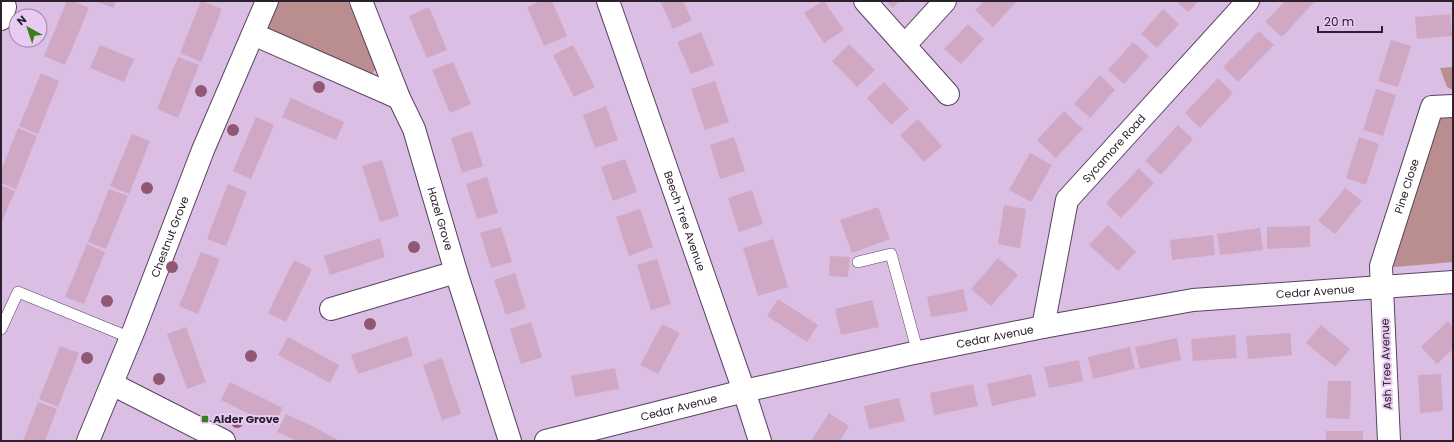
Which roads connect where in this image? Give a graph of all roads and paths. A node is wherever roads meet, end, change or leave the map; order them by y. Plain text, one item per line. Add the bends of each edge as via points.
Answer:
1 (3, 1) edge
2 (267, 1) edge
3 (361, 1) edge
4 (608, 1) edge
5 (865, 1) edge
6 (945, 1) edge
7 (1248, 1) edge
8 (1, 20) edge
9 (253, 34) junction
10 (905, 45) junction
11 (948, 94) dead end
12 (399, 98) junction
13 (1453, 106) edge
14 (858, 262) dead end
15 (456, 272) junction
16 (1453, 282) edge
17 (1382, 287) junction
18 (331, 309) dead end
19 (1043, 327) junction
20 (1, 329) edge
21 (131, 338) junction
22 (918, 353) junction
23 (112, 384) junction
24 (744, 391) junction
25 (88, 441) edge
26 (224, 441) edge
27 (510, 441) edge
28 (546, 441) edge
29 (760, 441) edge
30 (1389, 441) edge

1 - 8 street via 5,7
2 - 9 street, Chestnut Grove
3 - 12 street, Hazel Grove
4 - 24 street, Beech Tree Avenue
5 - 10 street
6 - 10 street
7 - 19 street, Sycamore Road via 1068,200
9 - 12 street
9 - 21 street, Chestnut Grove via 203,150
10 - 11 street
12 - 15 street, Hazel Grove via 414,129
13 - 17 street, Pine Close via 1432,107 1381,266
14 - 22 lane via 891,254
15 - 18 street
15 - 27 street, Hazel Grove
16 - 17 street, Cedar Avenue
17 - 19 street, Cedar Avenue via 1192,300
17 - 30 street, Ash Tree Avenue
19 - 22 street, Cedar Avenue
20 - 21 lane via 18,292
21 - 23 street, Chestnut Grove
22 - 24 street, Cedar Avenue
23 - 25 street, Chestnut Grove
23 - 26 street
24 - 28 street, Cedar Avenue
24 - 29 street, Beech Tree Avenue

